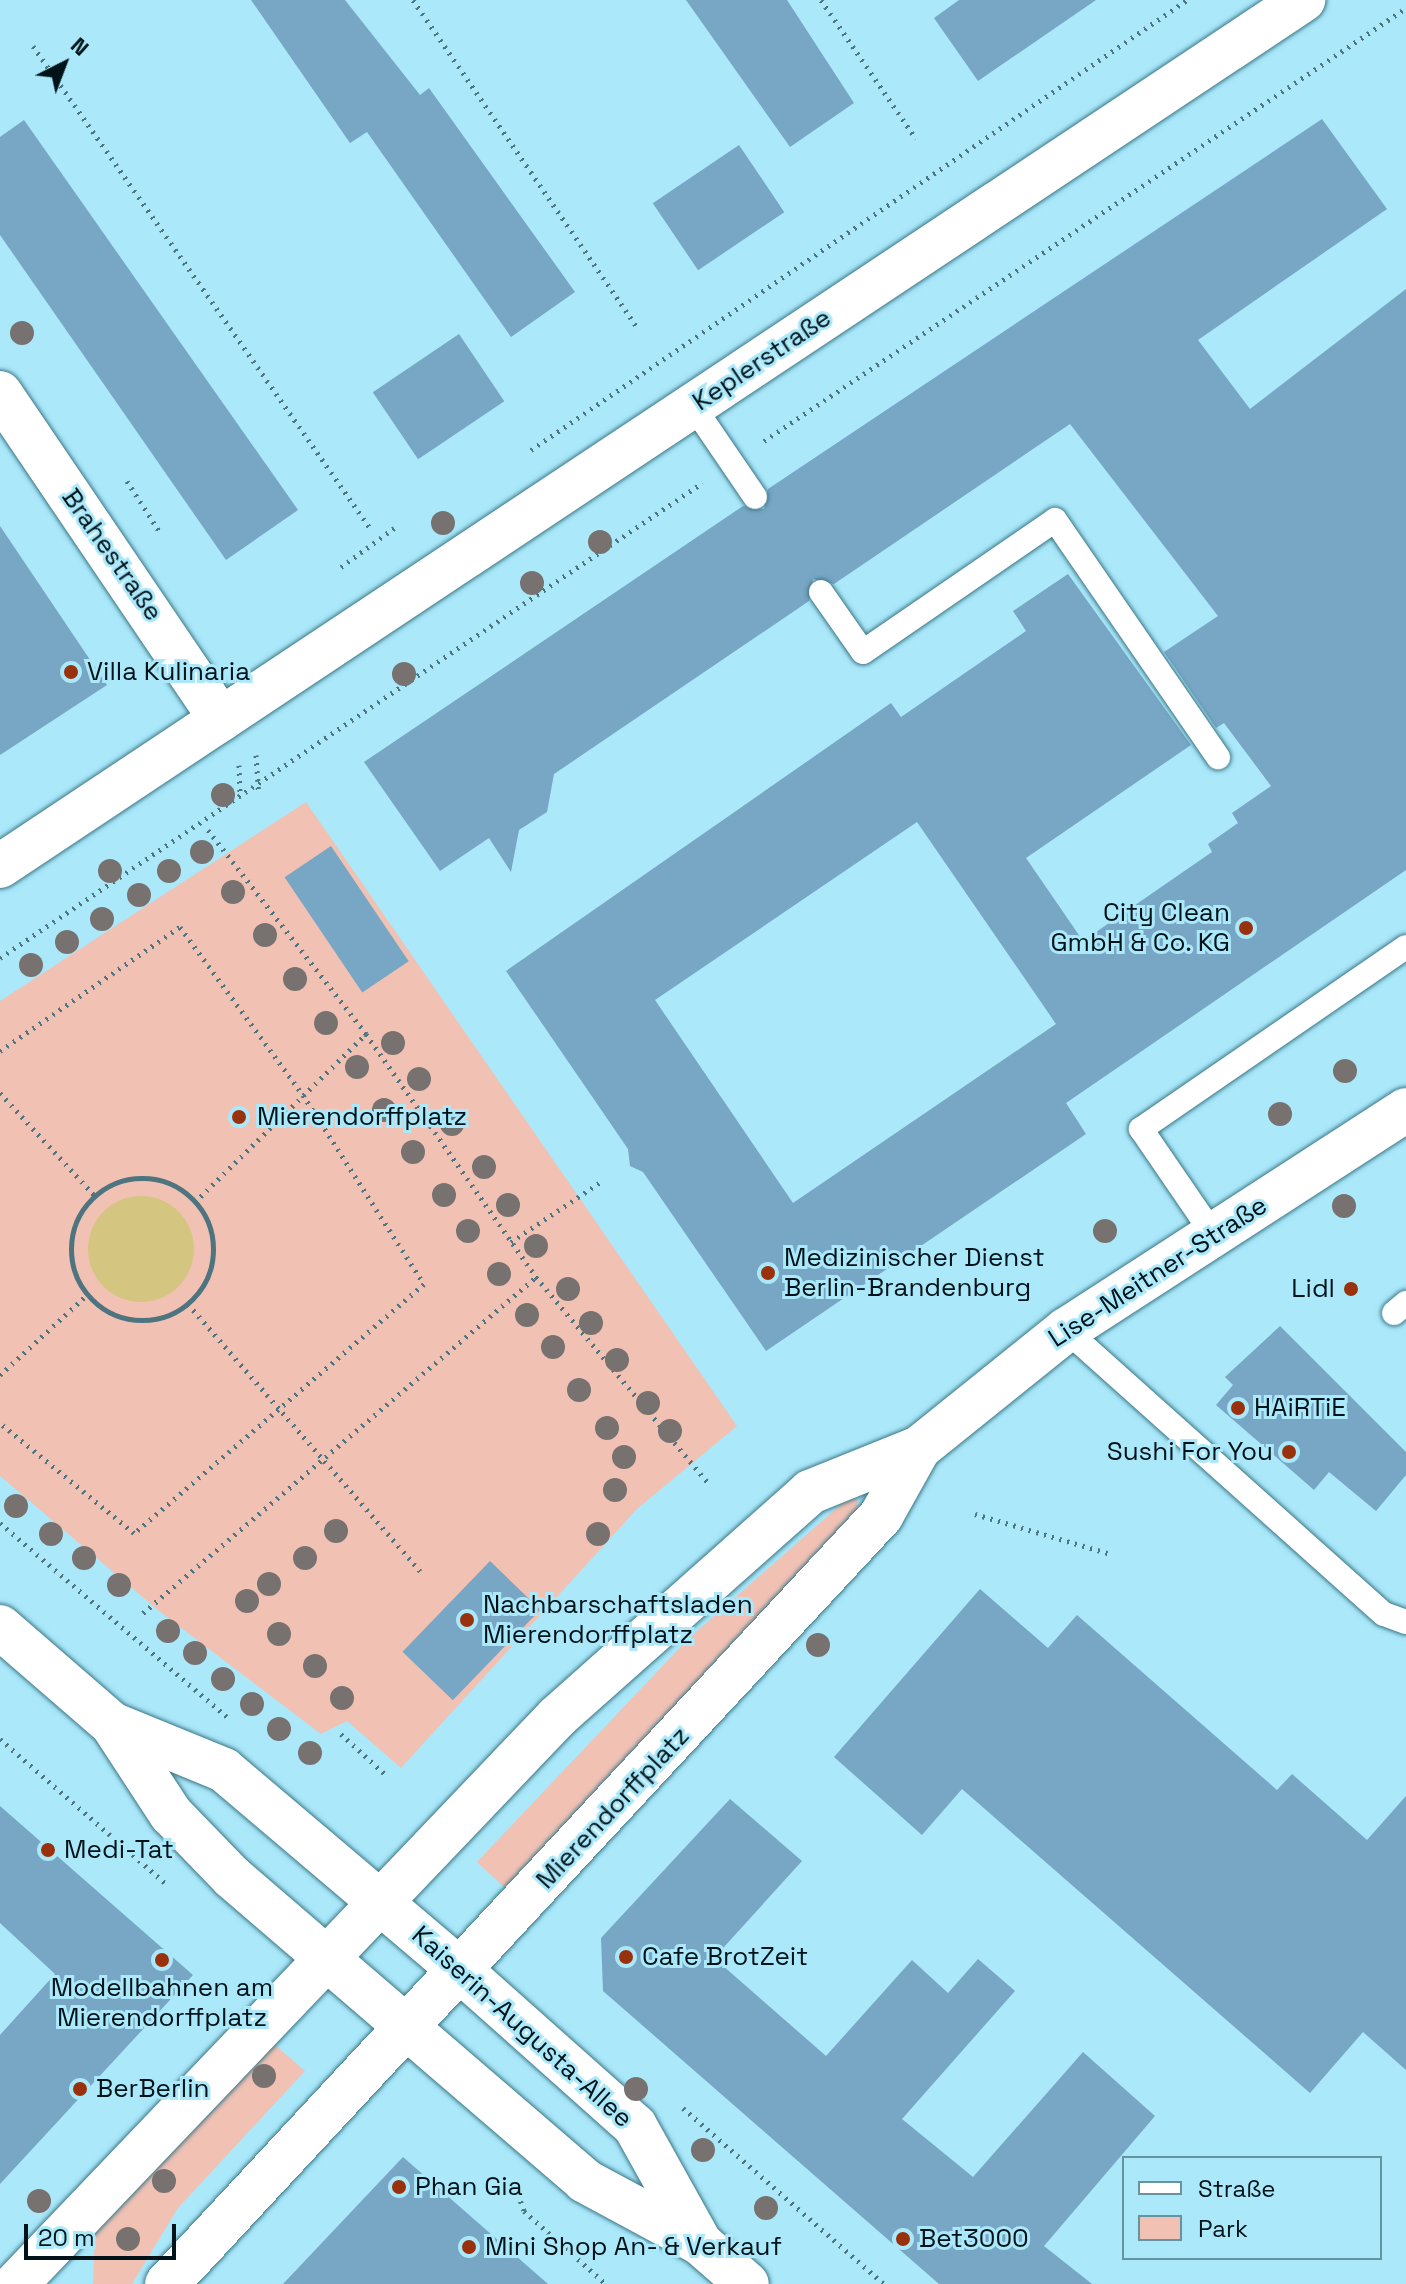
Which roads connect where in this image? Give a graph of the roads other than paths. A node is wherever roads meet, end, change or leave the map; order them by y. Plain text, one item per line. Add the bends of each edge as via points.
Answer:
1 (1303, 0) edge
2 (0, 393) edge
3 (693, 406) junction
4 (755, 497) dead end
5 (821, 592) dead end
6 (221, 719) junction
7 (1218, 757) dead end
8 (0, 866) edge
9 (1406, 947) edge
10 (1406, 1110) edge
11 (1215, 1237) junction
12 (1066, 1330) junction
13 (919, 1448) junction
14 (815, 1587) joint
15 (1406, 1622) edge
16 (0, 1627) edge
17 (112, 1724) junction
18 (382, 1901) junction
19 (327, 1959) junction
20 (461, 1971) junction
21 (408, 2027) junction
22 (700, 2243) junction
23 (16, 2284) edge
24 (167, 2284) edge
25 (747, 2284) edge

1 - 3 street, Keplerstraße
2 - 6 street, Brahestraße
3 - 4 lane
3 - 6 street, Keplerstraße
5 - 7 lane via 863,652 1055,520
6 - 8 street
9 - 11 lane via 1141,1129
10 - 11 street, Lise-Meitner-Straße
11 - 12 street, Lise-Meitner-Straße
12 - 13 street, Lise-Meitner-Straße
12 - 15 lane via 1384,1614
13 - 14 street, Lise-Meitner-Straße via 881,1516
13 - 18 street, Lise-Meitner-Straße via 835,1476 754,1539 557,1717
14 - 20 street, Mierendorffplatz
16 - 17 street
17 - 18 street via 224,1770
17 - 19 street via 171,1814
18 - 19 street
18 - 20 street, Kaiserin-Augusta-Allee
19 - 21 street, Kaiserin-Augusta-Allee
19 - 23 street
20 - 21 street, Mierendorffplatz
20 - 22 street, Kaiserin-Augusta-Allee via 635,2126
21 - 22 street, Kaiserin-Augusta-Allee via 585,2181
21 - 24 street, Mierendorffplatz
22 - 25 street, Kaiserin-Augusta-Allee

